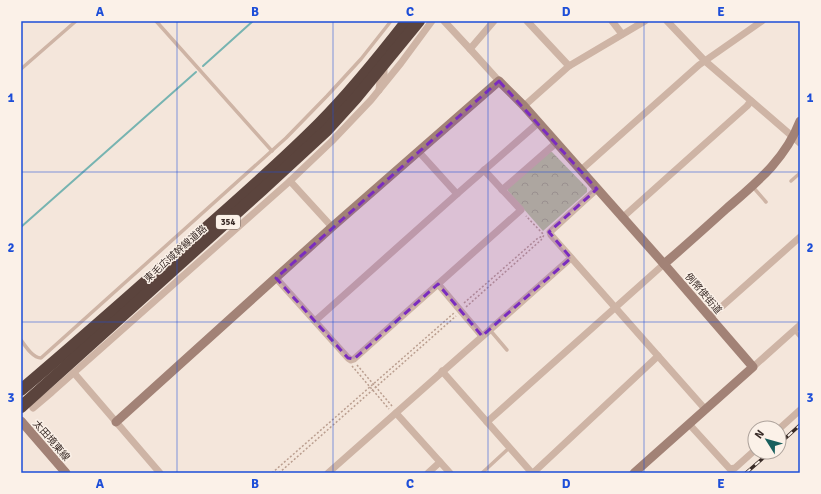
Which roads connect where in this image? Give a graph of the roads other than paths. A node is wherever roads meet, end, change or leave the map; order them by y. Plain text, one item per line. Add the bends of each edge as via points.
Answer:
1 (76, 21) edge
2 (156, 21) edge
3 (391, 21) edge
4 (407, 21) edge
5 (419, 21) edge
6 (432, 21) edge
7 (444, 21) edge
8 (494, 21) edge
9 (527, 21) edge
10 (612, 21) edge
11 (645, 21) edge
12 (668, 21) edge
13 (762, 21) edge
14 (622, 34) junction
15 (470, 49) junction
16 (705, 61) junction
17 (384, 65) junction
18 (569, 66) junction
19 (21, 69) edge
20 (499, 81) junction
21 (379, 90) junction
22 (751, 101) junction
23 (524, 106) junction
24 (800, 121) edge
25 (538, 123) junction
26 (797, 140) edge
27 (556, 143) junction
28 (272, 151) junction
29 (419, 152) junction
30 (484, 170) junction
31 (581, 170) junction
32 (800, 173) edge
33 (290, 181) junction
34 (791, 181) dead end
35 (752, 186) junction
36 (597, 189) junction
37 (502, 190) junction
38 (457, 194) junction
39 (766, 202) dead end
40 (622, 218) junction
41 (332, 227) junction
42 (800, 237) edge
43 (571, 258) junction
44 (664, 264) junction
45 (276, 278) junction
46 (438, 284) junction
47 (153, 303) junction
48 (131, 308) junction
49 (615, 308) junction
50 (710, 317) junction
51 (315, 321) junction
52 (797, 328) edge
53 (490, 330) junction
54 (482, 336) junction
55 (800, 337) edge
56 (21, 340) edge
57 (507, 350) dead end
58 (658, 356) junction
59 (753, 367) junction
60 (442, 371) junction
61 (74, 373) junction
62 (21, 390) edge
63 (27, 408) edge
64 (705, 409) junction
65 (800, 410) edge
66 (396, 413) junction
67 (21, 421) edge
68 (116, 422) junction
69 (488, 422) junction
70 (787, 422) edge
71 (689, 424) junction
72 (509, 448) junction
73 (747, 457) edge
74 (440, 462) junction
75 (640, 471) edge
76 (66, 473) edge
77 (160, 473) edge
78 (328, 473) edge
79 (428, 473) edge
80 (450, 473) edge
81 (482, 473) edge
82 (532, 473) edge

1 - 19 lane
2 - 28 lane
3 - 28 lane via 327,96
4 - 62 highway, 東毛広域幹線道路 / 354 via 349,92 288,154 125,301
5 - 17 highway, 東毛広域幹線道路 / 354
6 - 21 street
7 - 15 street
8 - 15 street
9 - 18 street
10 - 14 street
11 - 14 street
12 - 16 street
13 - 16 street
14 - 18 street
15 - 20 street
16 - 22 street
16 - 31 street
17 - 21 street via 384,76 380,81
17 - 48 highway, 東毛広域幹線道路 / 354 via 326,130
18 - 23 street
20 - 23 street, 例幣使街道
20 - 29 street
21 - 33 street via 332,141
22 - 26 street
22 - 40 street
23 - 25 street, 例幣使街道
24 - 26 street
25 - 27 street, 例幣使街道
25 - 30 street
26 - 35 street
27 - 31 street, 例幣使街道
27 - 37 street
28 - 56 lane via 42,358 35,356
29 - 38 street
29 - 41 street
30 - 37 street
30 - 38 street
31 - 36 street, 例幣使街道
32 - 34 lane
33 - 41 street
33 - 47 street
35 - 39 lane
35 - 44 street
36 - 40 street, 例幣使街道
36 - 43 street via 547,234
37 - 46 street via 521,210
38 - 51 street
40 - 44 street, 例幣使街道
41 - 45 street
42 - 50 street
43 - 49 street
43 - 53 street
44 - 49 street
44 - 50 street, 例幣使街道
45 - 51 street
45 - 68 street
46 - 51 street via 351,360
46 - 54 street
47 - 48 street
47 - 61 street
48 - 63 highway, 東毛広域幹線道路 / 354
49 - 58 street
49 - 69 street
50 - 59 street, 例幣使街道
52 - 55 lane
52 - 59 street
53 - 54 street
53 - 57 lane
54 - 60 street
58 - 64 street
58 - 82 street
59 - 64 street
60 - 66 street
60 - 69 street
61 - 63 street via 52,392
61 - 68 street
64 - 71 street
65 - 70 street
66 - 74 street
66 - 78 street
67 - 76 street, 太田境東線
68 - 77 street
69 - 72 street
71 - 73 street via 730,469 735,468
71 - 75 street
72 - 81 lane
72 - 82 street
74 - 79 street
74 - 80 street

